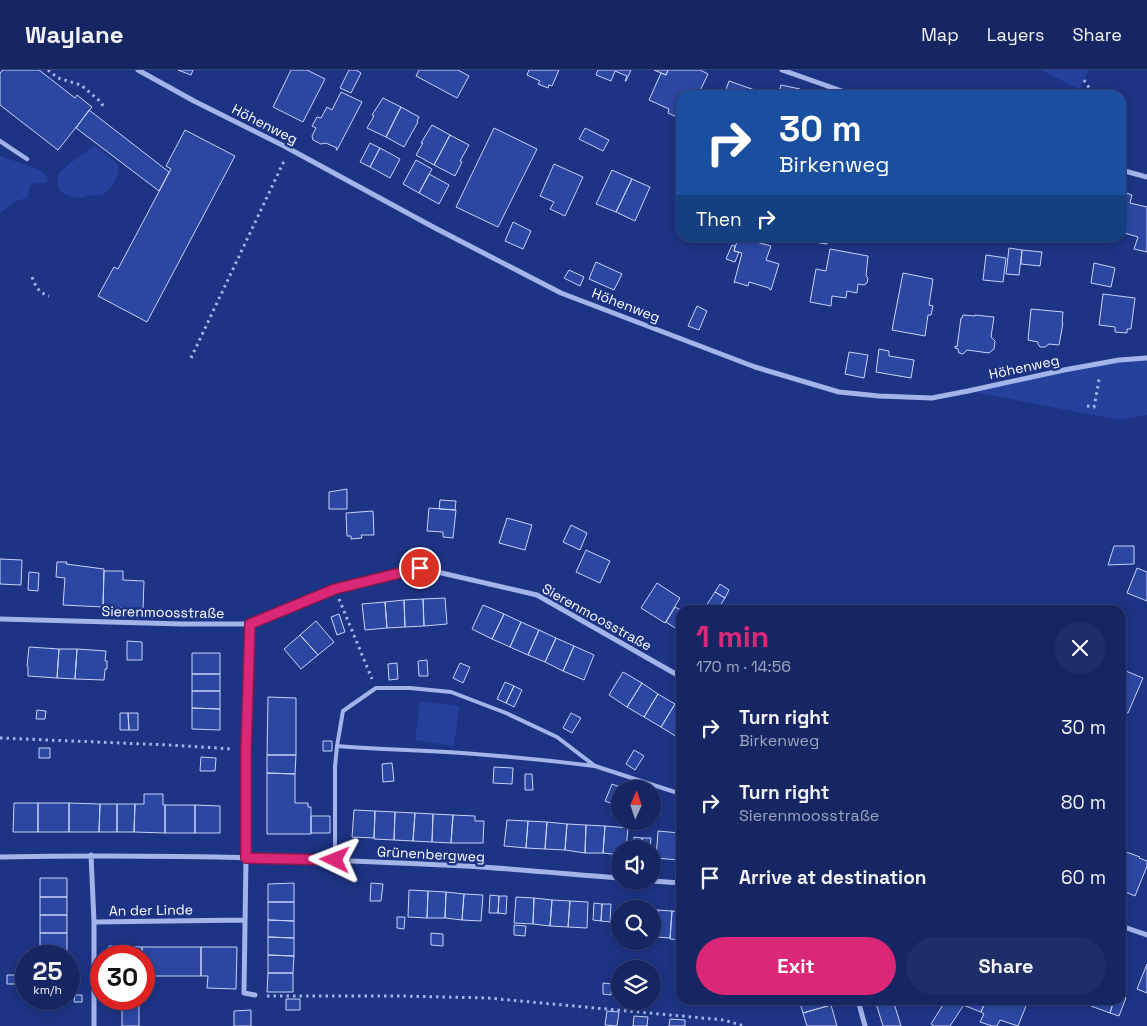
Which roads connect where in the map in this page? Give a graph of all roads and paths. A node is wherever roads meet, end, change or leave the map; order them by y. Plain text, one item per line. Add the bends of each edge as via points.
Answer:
1 (48, 70) edge
2 (138, 70) edge
3 (782, 70) edge
4 (1084, 80) dead end
5 (839, 90) edge
6 (1091, 90) edge
7 (103, 106) dead end
8 (0, 141) edge
9 (289, 149) junction
10 (27, 159) dead end
11 (1126, 171) edge
12 (1147, 177) edge
13 (32, 277) dead end
14 (49, 296) dead end
15 (191, 358) dead end
16 (1147, 358) edge
17 (1103, 374) dead end
18 (1087, 406) dead end
19 (335, 589) junction
20 (0, 619) edge
21 (250, 624) junction
22 (676, 673) edge
23 (376, 688) junction
24 (0, 738) edge
25 (337, 746) junction
26 (246, 750) junction
27 (595, 766) junction
28 (676, 792) edge
29 (91, 855) junction
30 (0, 857) edge
31 (246, 858) junction
32 (335, 860) junction
33 (611, 877) edge
34 (661, 882) edge
35 (676, 883) edge
36 (244, 920) junction
37 (94, 922) junction
38 (1126, 928) edge
39 (1147, 935) edge
40 (255, 995) joint
41 (859, 1005) edge
42 (94, 1026) edge
43 (744, 1026) edge
44 (864, 1026) edge

1 - 7 path via 58,78 82,85
2 - 9 street, Höhenweg
3 - 5 street
4 - 6 path
8 - 10 street
9 - 15 path
9 - 16 street, Höhenweg via 561,292 755,367 840,392 932,398 1064,370
11 - 12 street
13 - 14 path via 38,290
17 - 18 path via 1098,380 1094,407
19 - 21 street, Sierenmoosstraße
19 - 22 street, Sierenmoosstraße via 420,568 537,594
19 - 23 path
20 - 21 street, Sierenmoosstraße
21 - 26 street
23 - 25 lane via 343,711
23 - 27 lane via 451,692 557,737
24 - 26 path
25 - 27 lane via 473,754
25 - 32 lane
26 - 31 street
27 - 28 lane
29 - 30 street, Grünenbergweg
29 - 31 street, Grünenbergweg
29 - 37 street, An der Linde
31 - 32 street, Grünenbergweg
31 - 36 street
32 - 33 street, Grünenbergweg
34 - 35 street
36 - 37 street, An der Linde
36 - 40 street via 244,993
37 - 42 street
38 - 39 street
40 - 43 path via 488,998 724,1020
41 - 44 street

